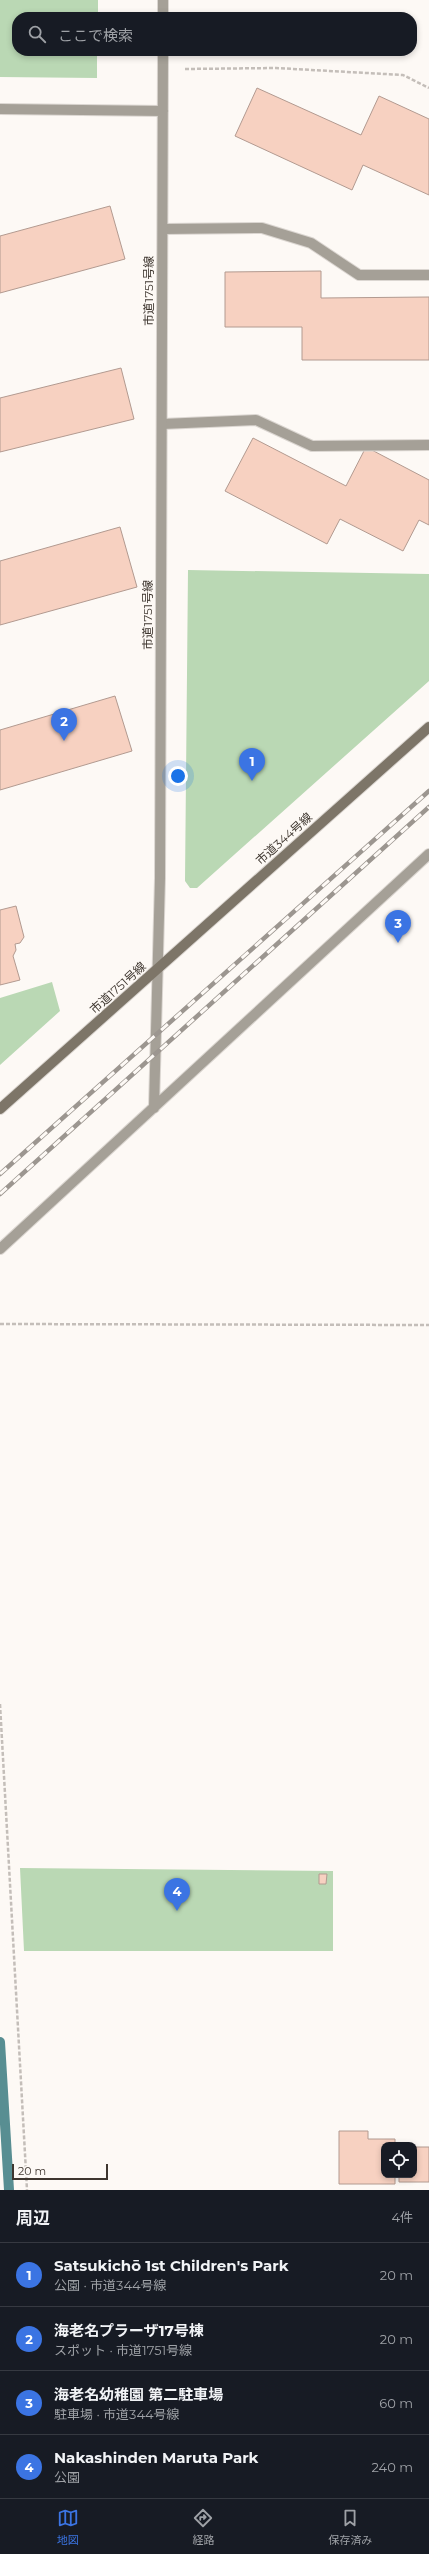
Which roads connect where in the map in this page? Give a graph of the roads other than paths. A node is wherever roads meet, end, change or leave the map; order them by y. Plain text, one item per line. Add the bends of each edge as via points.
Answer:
1 (163, 0) edge
2 (163, 12) edge
3 (163, 56) edge
4 (0, 109) edge
5 (163, 111) junction
6 (163, 229) junction
7 (429, 274) edge
8 (162, 424) junction
9 (429, 445) edge
10 (429, 727) edge
11 (429, 854) edge
12 (157, 971) junction
13 (154, 1108) junction
14 (0, 1109) edge
15 (0, 1248) edge

1 - 2 street
3 - 5 street, 市道1751号線
4 - 5 street
5 - 6 street, 市道1751号線
6 - 7 street via 262,228 311,242 359,275
6 - 8 street, 市道1751号線
8 - 9 street via 256,420 312,446
8 - 12 street, 市道1751号線
10 - 12 street, 市道344号線
11 - 13 street
12 - 13 street
12 - 14 street, 市道1751号線
13 - 15 street

